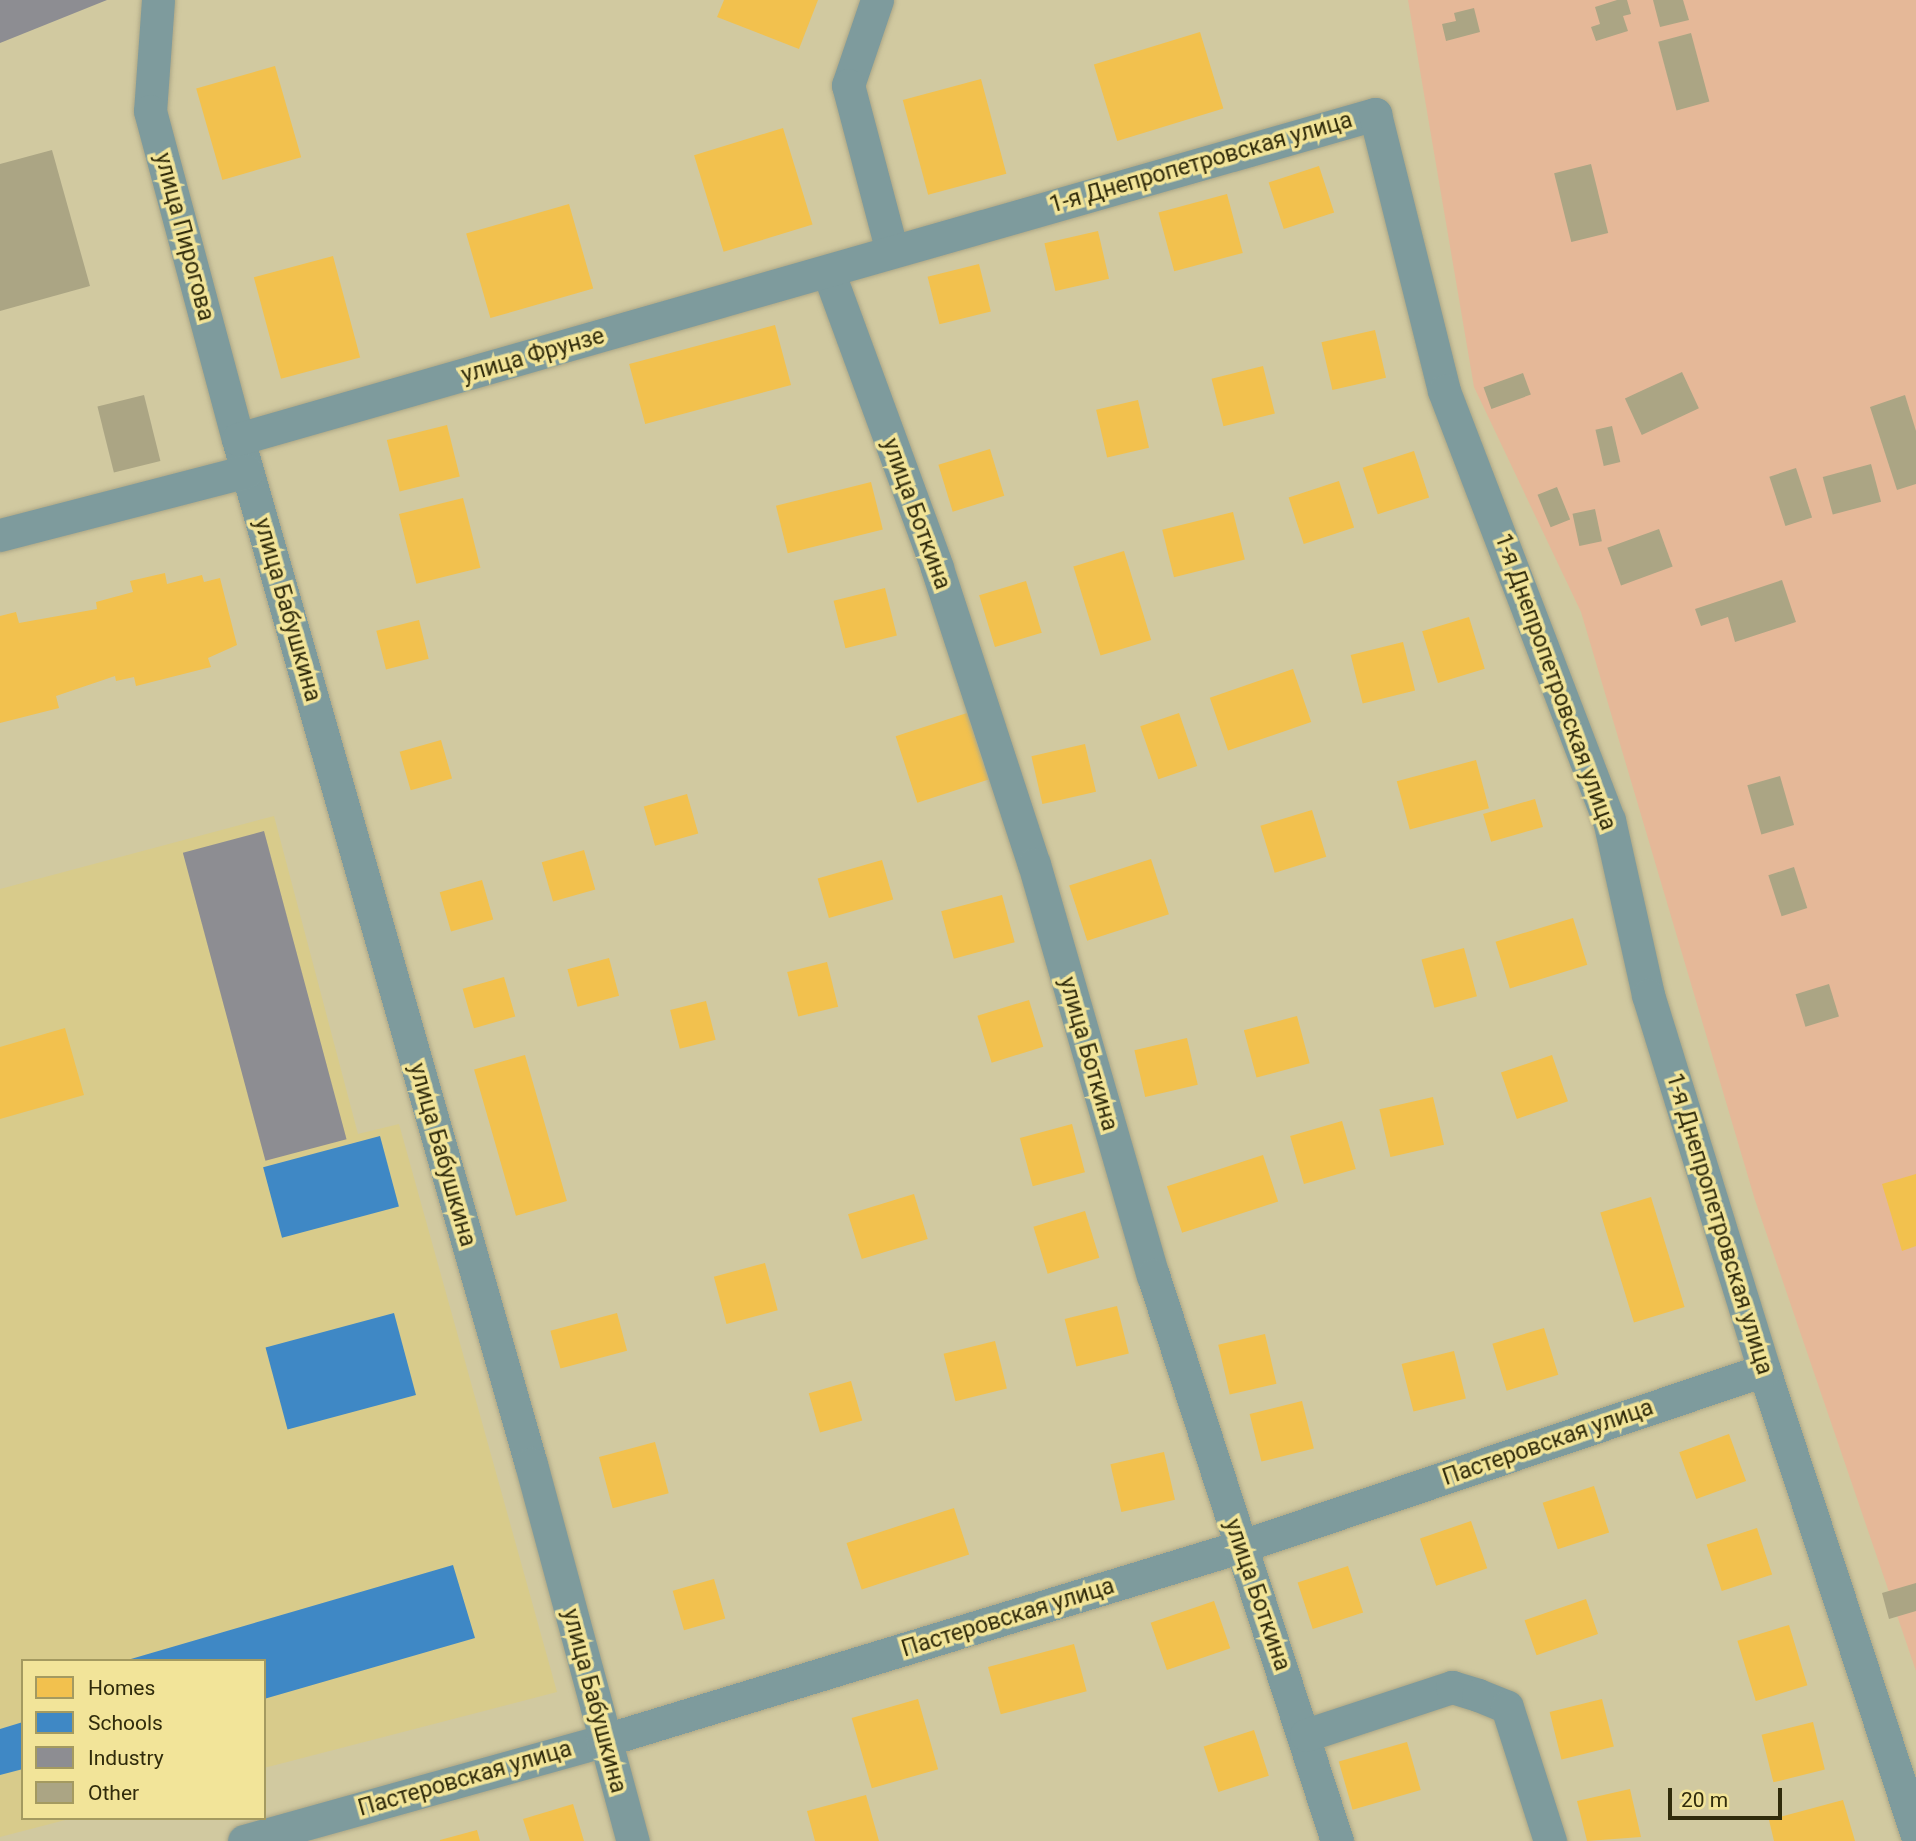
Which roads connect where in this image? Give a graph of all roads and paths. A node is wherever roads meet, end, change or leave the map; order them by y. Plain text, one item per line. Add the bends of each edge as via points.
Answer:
1 (158, 0) edge
2 (877, 0) edge
3 (892, 251) junction
4 (828, 271) junction
5 (238, 439) junction
6 (247, 471) junction
7 (0, 535) edge
8 (1764, 1370) junction
9 (1239, 1548) junction
10 (1306, 1735) junction
11 (603, 1741) junction
12 (1916, 1833) edge
13 (244, 1841) edge
14 (633, 1841) edge
15 (1337, 1841) edge
16 (1550, 1841) edge

1 - 5 street, улица Пирогова via 150,111
2 - 3 street via 848,85
3 - 4 street, 1-я Днепропетровская улица
3 - 8 street, 1-я Днепропетровская улица via 1375,114 1444,391 1609,820 1648,995
4 - 5 street, улица Фрунзе
4 - 9 street, улица Боткина via 937,568 1034,864 1153,1275
5 - 6 street, улица Пирогова
6 - 7 street
6 - 11 street, улица Бабушкина via 531,1464
8 - 9 street, Пастеровская улица
8 - 12 street, 1-я Днепропетровская улица
9 - 10 street, улица Боткина
9 - 11 street, Пастеровская улица
10 - 15 street, улица Боткина
10 - 16 street via 1452,1687 1507,1707
11 - 13 street, Пастеровская улица
11 - 14 street, улица Бабушкина

